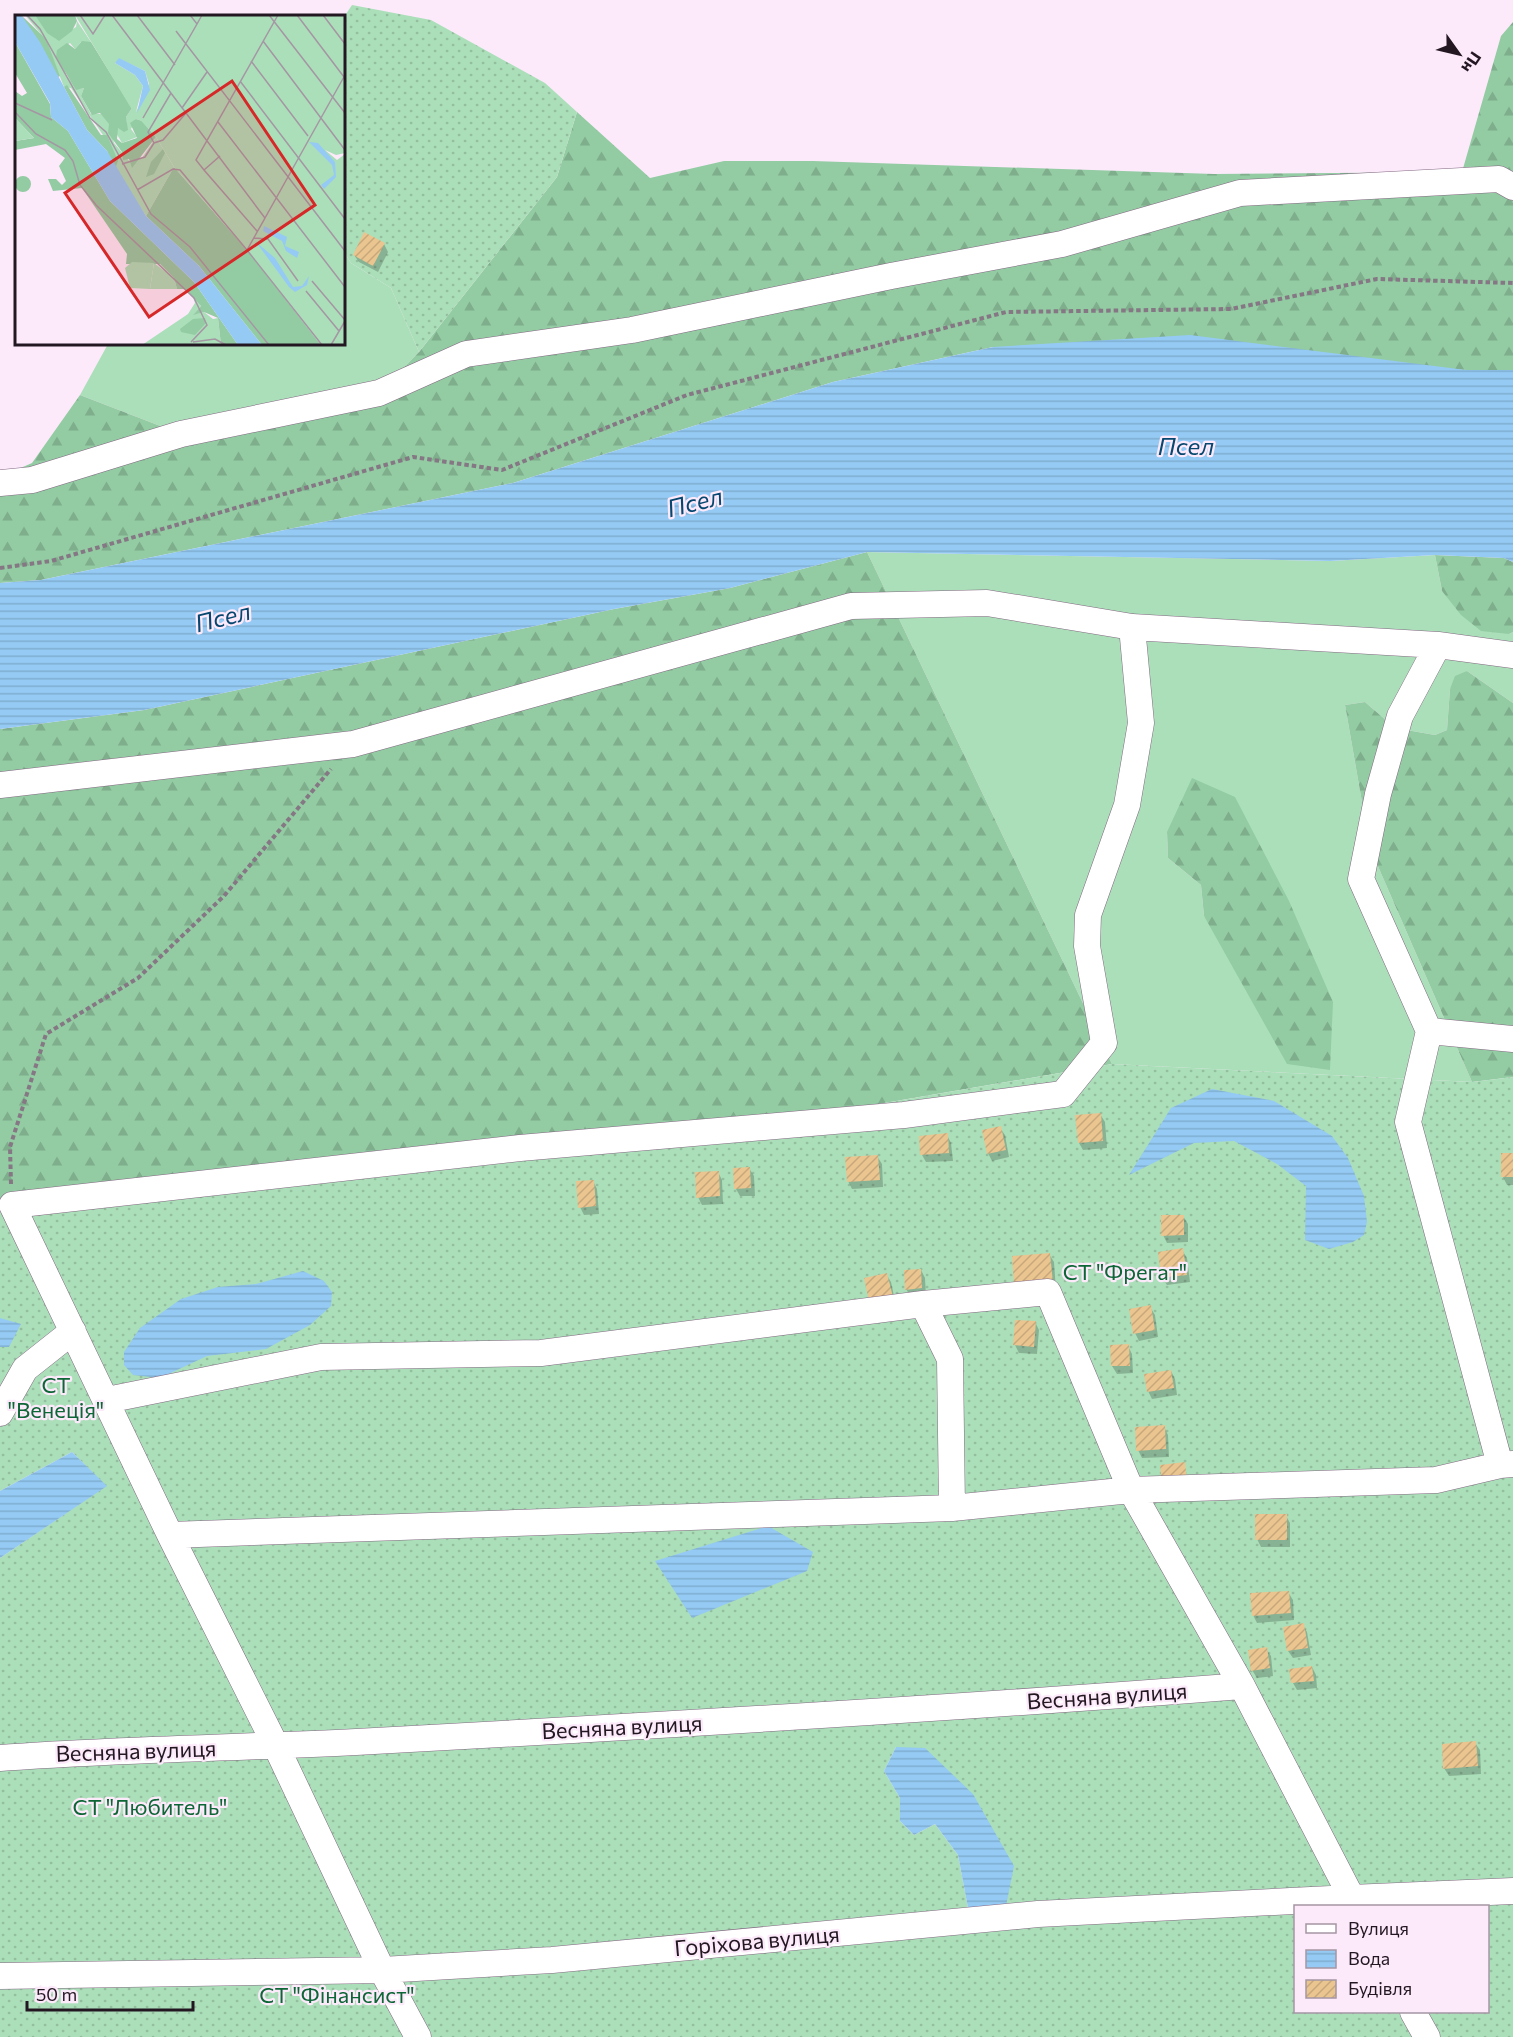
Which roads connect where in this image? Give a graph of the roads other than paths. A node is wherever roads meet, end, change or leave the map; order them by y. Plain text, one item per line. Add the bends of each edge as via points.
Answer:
1 (1513, 187) edge
2 (0, 483) edge
3 (1132, 627) junction
4 (1438, 645) junction
5 (1513, 655) edge
6 (0, 785) edge
7 (1429, 1031) junction
8 (1513, 1039) edge
9 (6, 1206) edge
10 (923, 1304) junction
11 (73, 1330) junction
12 (106, 1400) junction
13 (0, 1413) edge
14 (1506, 1465) edge
15 (1131, 1490) junction
16 (952, 1508) junction
17 (170, 1535) junction
18 (1242, 1686) junction
19 (276, 1746) junction
20 (0, 1758) edge
21 (1513, 1891) edge
22 (1354, 1902) edge
23 (382, 1970) junction
24 (0, 1976) edge
25 (1414, 2013) edge
26 (418, 2037) edge
27 (1427, 2037) edge

1 - 2 street via 1499,179 1240,193 1062,244 632,330 466,354 379,393 181,434 32,480
3 - 4 street
3 - 6 street via 987,603 851,606 353,744
3 - 9 street via 1141,723 1126,805 1088,915 1087,946 1104,1043 1063,1095 904,1115 520,1148
4 - 5 street
4 - 7 street via 1400,716 1378,794 1361,879
7 - 8 street
7 - 14 street via 1408,1122
9 - 11 street
10 - 12 street via 541,1353 321,1357
10 - 15 street via 1048,1292
10 - 16 street via 950,1359
11 - 12 street
11 - 13 street via 25,1369
12 - 17 street
14 - 15 street via 1436,1480
15 - 16 street
15 - 18 street
16 - 17 street
17 - 19 street
18 - 19 street, Весняна вулиця via 987,1705
18 - 22 street
19 - 20 street, Весняна вулиця
19 - 23 street
21 - 22 street, Горіхова вулиця
22 - 23 street, Горіхова вулиця via 1038,1914 552,1960
23 - 24 street, Горіхова вулиця
23 - 26 street
25 - 27 street

